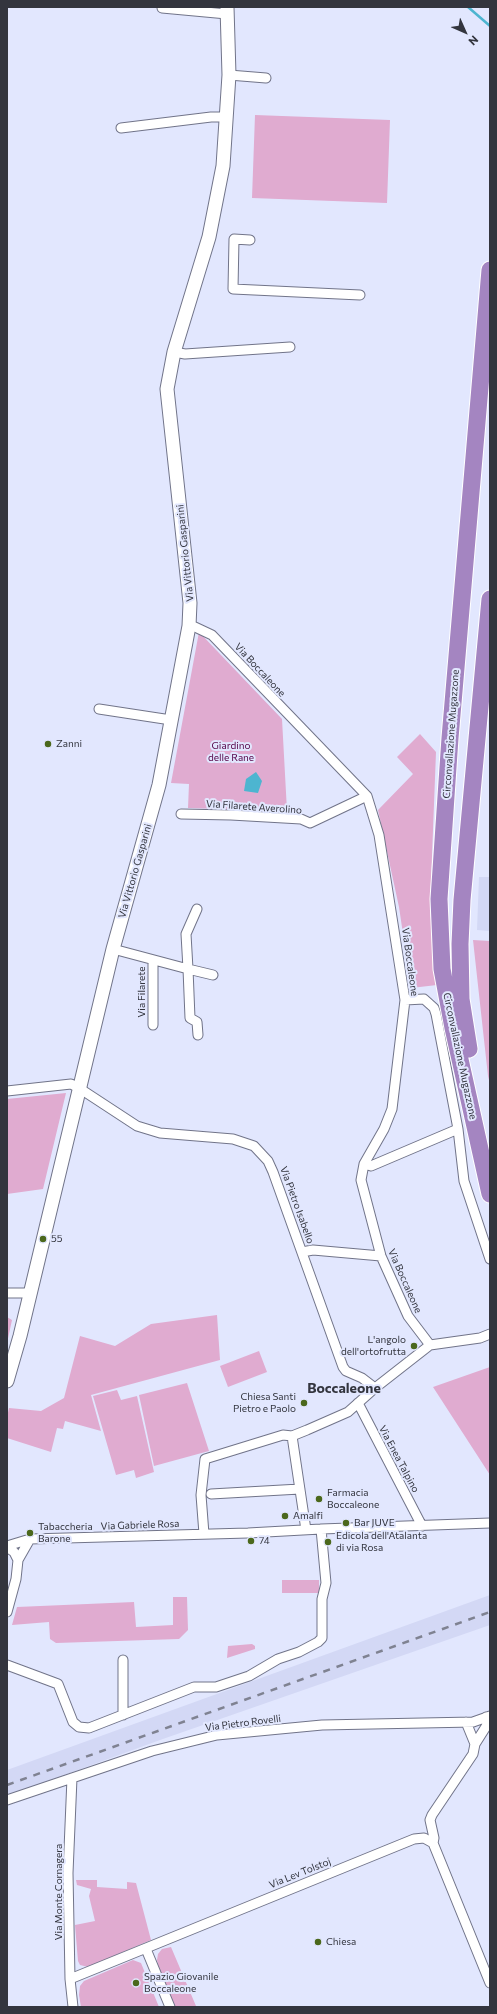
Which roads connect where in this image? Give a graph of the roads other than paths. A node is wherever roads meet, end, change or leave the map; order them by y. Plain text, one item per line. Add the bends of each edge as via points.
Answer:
1 (162, 8) edge
2 (227, 10) edge
3 (229, 75) junction
4 (266, 78) dead end
5 (226, 117) junction
6 (122, 128) dead end
7 (250, 240) dead end
8 (490, 270) edge
9 (360, 295) dead end
10 (290, 347) dead end
11 (174, 352) junction
12 (490, 599) edge
13 (189, 626) junction
14 (99, 709) dead end
15 (171, 720) junction
16 (367, 796) junction
17 (182, 814) dead end
18 (197, 909) dead end
19 (113, 949) junction
20 (153, 960) junction
21 (188, 969) junction
22 (213, 975) dead end
23 (405, 1000) junction
24 (153, 1025) dead end
25 (198, 1035) dead end
26 (79, 1088) junction
27 (7, 1091) edge
28 (458, 1129) junction
29 (490, 1143) edge
30 (364, 1164) junction
31 (490, 1194) edge
32 (302, 1252) junction
33 (380, 1256) junction
34 (490, 1259) edge
35 (7, 1293) edge
36 (29, 1293) junction
37 (490, 1334) edge
38 (430, 1345) junction
39 (7, 1382) edge
40 (375, 1388) junction
41 (358, 1403) junction
42 (292, 1436) junction
43 (300, 1489) junction
44 (211, 1494) dead end
45 (490, 1523) edge
46 (422, 1526) junction
47 (321, 1529) junction
48 (306, 1530) junction
49 (204, 1534) junction
50 (30, 1539) junction
51 (7, 1547) edge
52 (18, 1560) junction
53 (7, 1612) edge
54 (123, 1660) dead end
55 (7, 1665) edge
56 (124, 1715) junction
57 (488, 1717) edge
58 (466, 1722) junction
59 (475, 1744) junction
60 (72, 1778) junction
61 (7, 1800) edge
62 (433, 1843) junction
63 (146, 1949) junction
64 (70, 1979) junction
65 (490, 1983) edge
66 (73, 2007) edge
67 (170, 2007) edge

1 - 2 street, Via Vittorio Gasparini
2 - 3 street, Via Vittorio Gasparini
3 - 4 street
3 - 5 street, Via Vittorio Gasparini
5 - 6 street
5 - 11 street, Via Vittorio Gasparini via 223,166 215,210
7 - 9 street via 234,239 233,289
8 - 31 highway, Circonvallazione Mugazzone via 439,899 442,969
10 - 11 street via 185,354
11 - 13 street, Via Vittorio Gasparini via 167,389 190,603
12 - 29 highway, Circonvallazione Mugazzone via 460,944 461,999
13 - 15 street, Via Vittorio Gasparini
13 - 16 street, Via Boccaleone via 212,635
14 - 15 street
15 - 19 street, Via Vittorio Gasparini via 159,785
16 - 17 street, Via Filarete Averolino via 310,823 295,819
16 - 23 street, Via Boccaleone via 379,835
18 - 21 street via 186,934
19 - 20 street, Via Filarete
19 - 26 street, Via Vittorio Gasparini
20 - 21 street, Via Filarete
20 - 24 street, Via Filarete
21 - 22 street, Via Filarete
21 - 25 street via 190,1018 197,1022
23 - 28 street via 424,1000 434,1008
23 - 30 street, Via Boccaleone via 392,1109
26 - 27 street via 71,1084
26 - 32 street, Via Pietro Isabello via 137,1126 160,1133 233,1139 254,1146 268,1161
26 - 36 street, Via Vittorio Gasparini
28 - 30 street via 371,1166
28 - 34 street via 464,1181
30 - 33 street, Via Boccaleone via 361,1180
32 - 33 street via 313,1250
32 - 40 street, Via Pietro Isabello via 342,1364 346,1371 362,1378
33 - 38 street, Via Boccaleone via 408,1316
35 - 36 street
36 - 39 street, Via Vittorio Gasparini
37 - 38 street via 480,1338
38 - 40 street
40 - 41 street
41 - 42 street via 348,1412
41 - 46 street, Via Enea Talpino
42 - 43 street
42 - 49 street via 283,1434 205,1459 202,1494
43 - 44 street
43 - 48 street
45 - 46 street, Via Gabriele Rosa
46 - 47 street, Via Gabriele Rosa
47 - 48 street, Via Gabriele Rosa
47 - 56 street via 326,1583 322,1599 322,1638 318,1642 278,1659 249,1676 216,1687 194,1687
48 - 49 street, Via Gabriele Rosa
49 - 50 street, Via Gabriele Rosa
50 - 51 street, Via Gabriele Rosa
50 - 52 street
51 - 52 street via 14,1552
52 - 53 street
54 - 56 street
55 - 56 street via 58,1684 73,1722 80,1727 89,1728
57 - 58 street, Via Pietro Rovelli
57 - 59 street via 487,1725
58 - 59 street
58 - 60 street, Via Pietro Rovelli via 322,1725 217,1735 158,1749
59 - 62 street via 473,1754 432,1815 430,1820
60 - 61 street, Via Pietro Rovelli
60 - 64 street, Via Monte Cornagera via 68,1873
62 - 63 street, Via Lev Tolstoj via 424,1838 414,1839
62 - 65 street
63 - 64 street, Via Lev Tolstoj
63 - 67 street
64 - 66 street, Via Monte Cornagera

